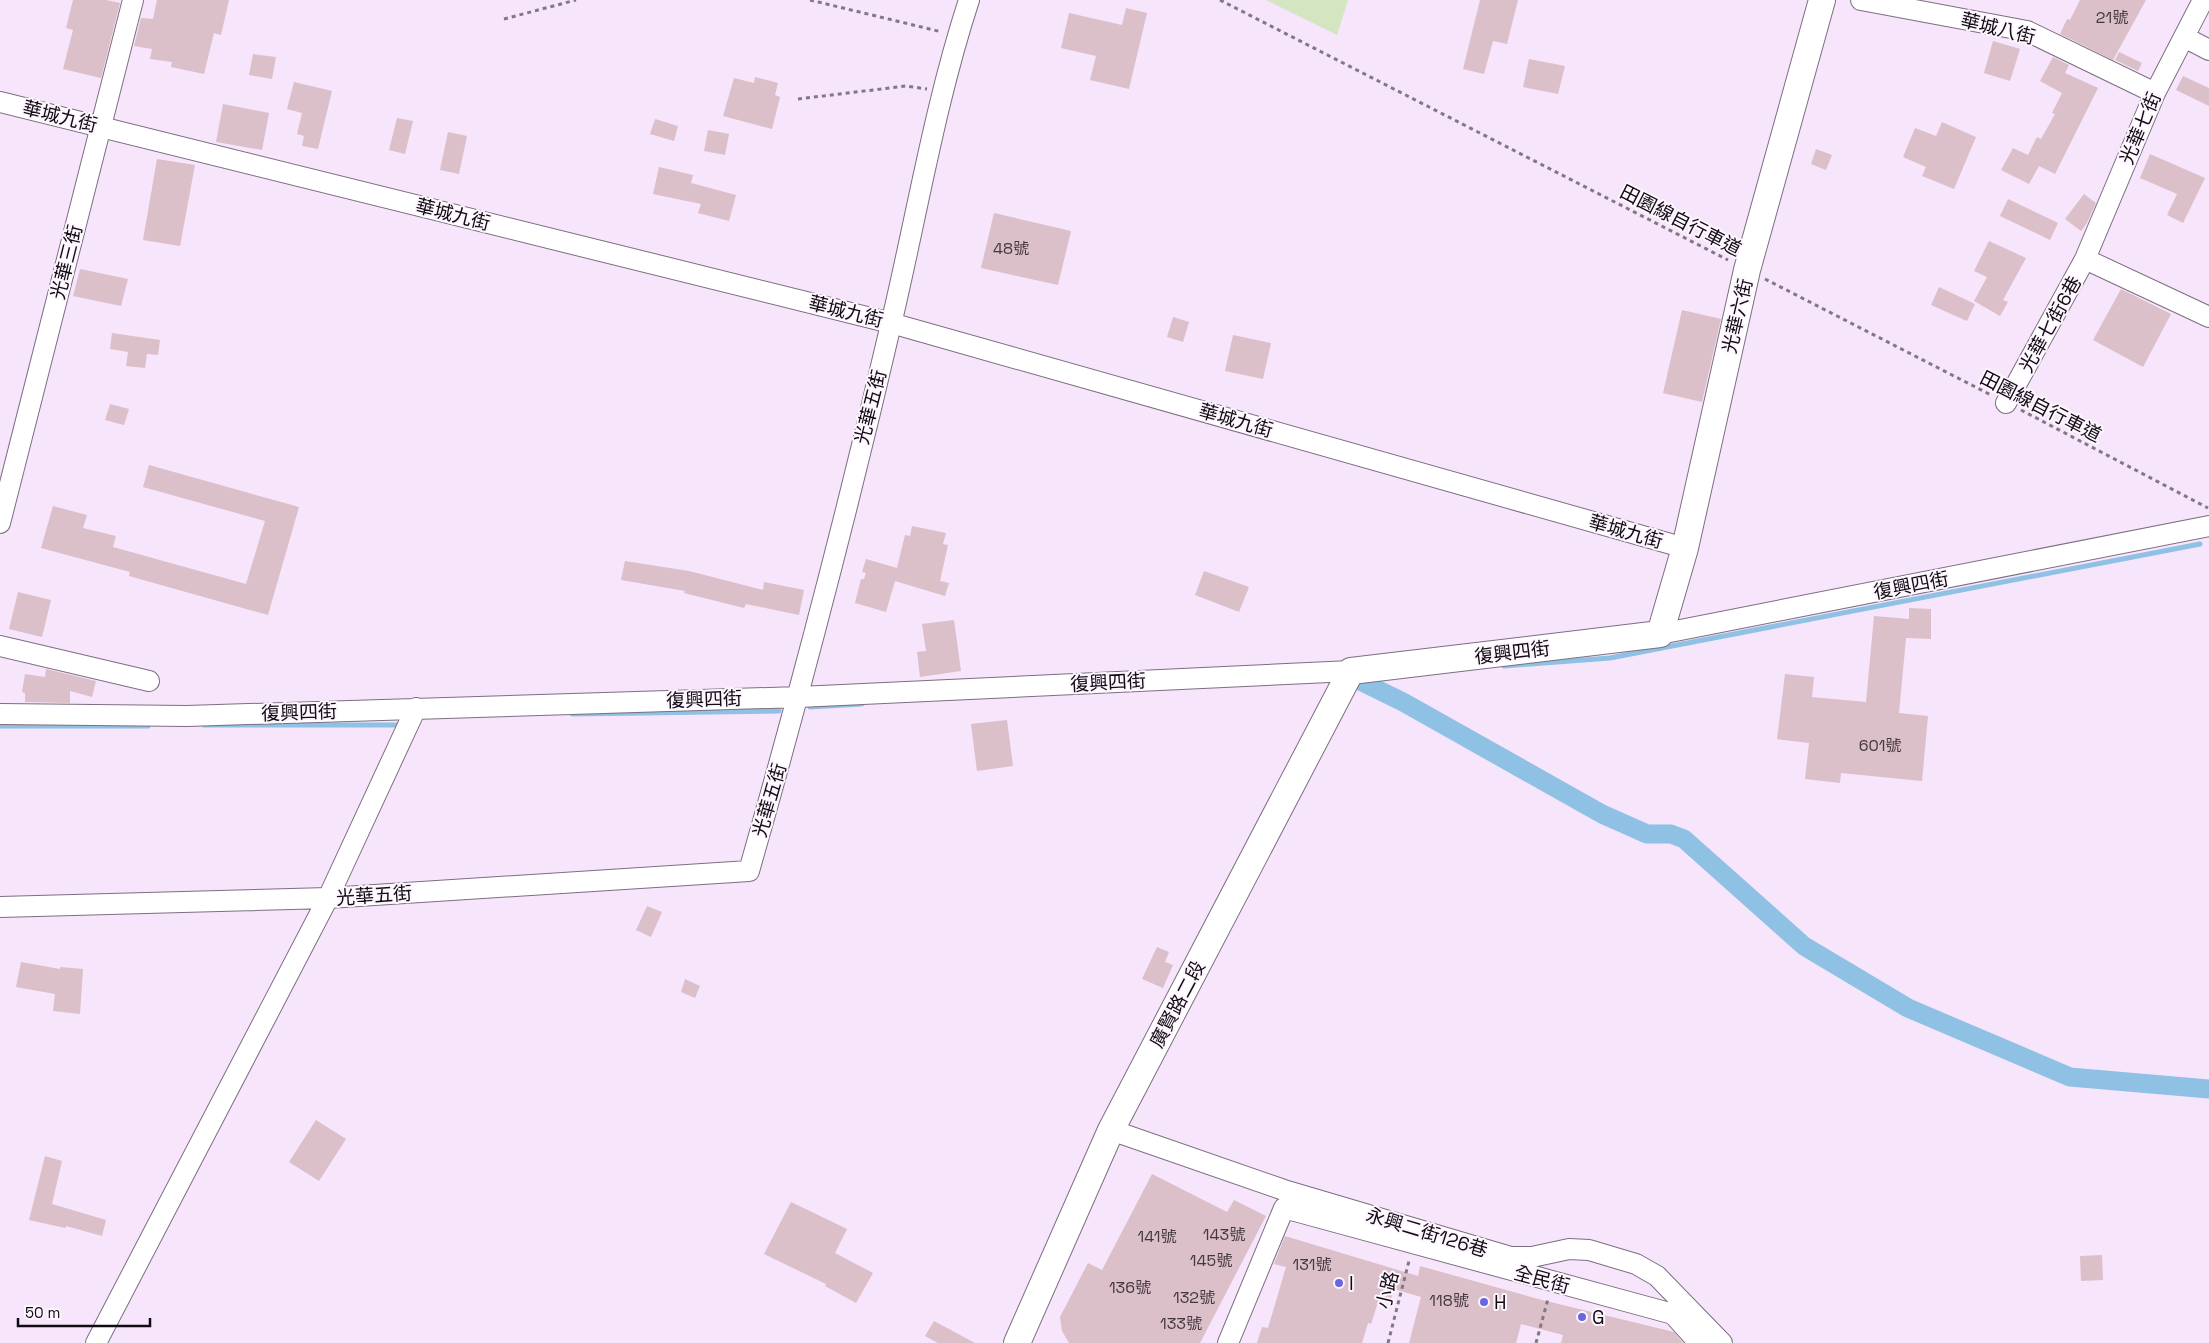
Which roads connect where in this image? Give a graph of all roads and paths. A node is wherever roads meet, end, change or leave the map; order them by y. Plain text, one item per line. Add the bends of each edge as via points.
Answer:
1 (133, 0) edge
2 (576, 0) edge
3 (810, 0) edge
4 (969, 0) edge
5 (1220, 0) edge
6 (1822, 0) edge
7 (1861, 0) edge
8 (2203, 0) edge
9 (504, 19) dead end
10 (958, 35) junction
11 (2184, 37) junction
12 (2209, 50) edge
13 (944, 92) junction
14 (2155, 93) junction
15 (798, 99) dead end
16 (0, 102) edge
17 (100, 126) junction
18 (2085, 259) junction
19 (1747, 270) junction
20 (2209, 317) edge
21 (892, 322) junction
22 (2006, 403) junction
23 (2208, 523) edge
24 (0, 524) edge
25 (1685, 548) junction
26 (1660, 634) junction
27 (0, 646) edge
28 (1351, 671) junction
29 (149, 680) dead end
30 (799, 697) junction
31 (416, 708) junction
32 (0, 714) edge
33 (328, 898) junction
34 (0, 907) edge
35 (1110, 1130) junction
36 (1413, 1244) junction
37 (1553, 1282) junction
38 (1024, 1341) edge
39 (96, 1343) edge
40 (1228, 1343) edge
41 (1388, 1343) edge
42 (1536, 1343) edge
43 (1699, 1343) edge
44 (1722, 1343) edge

1 - 17 street, 光華三街
2 - 9 path
3 - 10 path
4 - 10 street, 光華五街
5 - 19 path, 田園線自行車道
6 - 19 street, 光華六街
7 - 14 street, 華城八街 via 2027,31
8 - 11 street, 光華七街
10 - 13 street, 光華五街
11 - 12 street
11 - 14 street, 光華七街
13 - 15 path via 906,86
13 - 21 street, 光華五街
14 - 18 street, 光華七街
16 - 17 street, 華城九街
17 - 21 street, 華城九街
17 - 24 street, 光華三街
18 - 20 street, 光華七街6巷
18 - 22 street, 光華七街6巷
19 - 22 path, 田園線自行車道
19 - 25 street, 光華六街
21 - 25 street, 華城九街
21 - 30 street, 光華五街
22 - 23 path, 田園線自行車道
23 - 26 street, 復興四街
25 - 26 street, 光華六街
26 - 28 street, 復興四街
27 - 29 street
28 - 30 street, 復興四街
28 - 35 street, 廣賢路二段
30 - 31 street, 復興四街
30 - 33 street, 光華五街 via 749,871
31 - 32 street, 復興四街 via 187,716
31 - 33 street
33 - 34 street, 光華五街
33 - 39 street
35 - 38 street, 廣賢路二段
35 - 44 street, 永興二街126巷 via 1284,1190 1510,1257 1532,1257 1570,1249 1589,1250 1636,1264 1657,1276
36 - 37 street, 全民街
36 - 40 street, 全民街 via 1284,1208
36 - 41 path, 小路
37 - 42 path
37 - 43 street, 全民街 via 1673,1314

